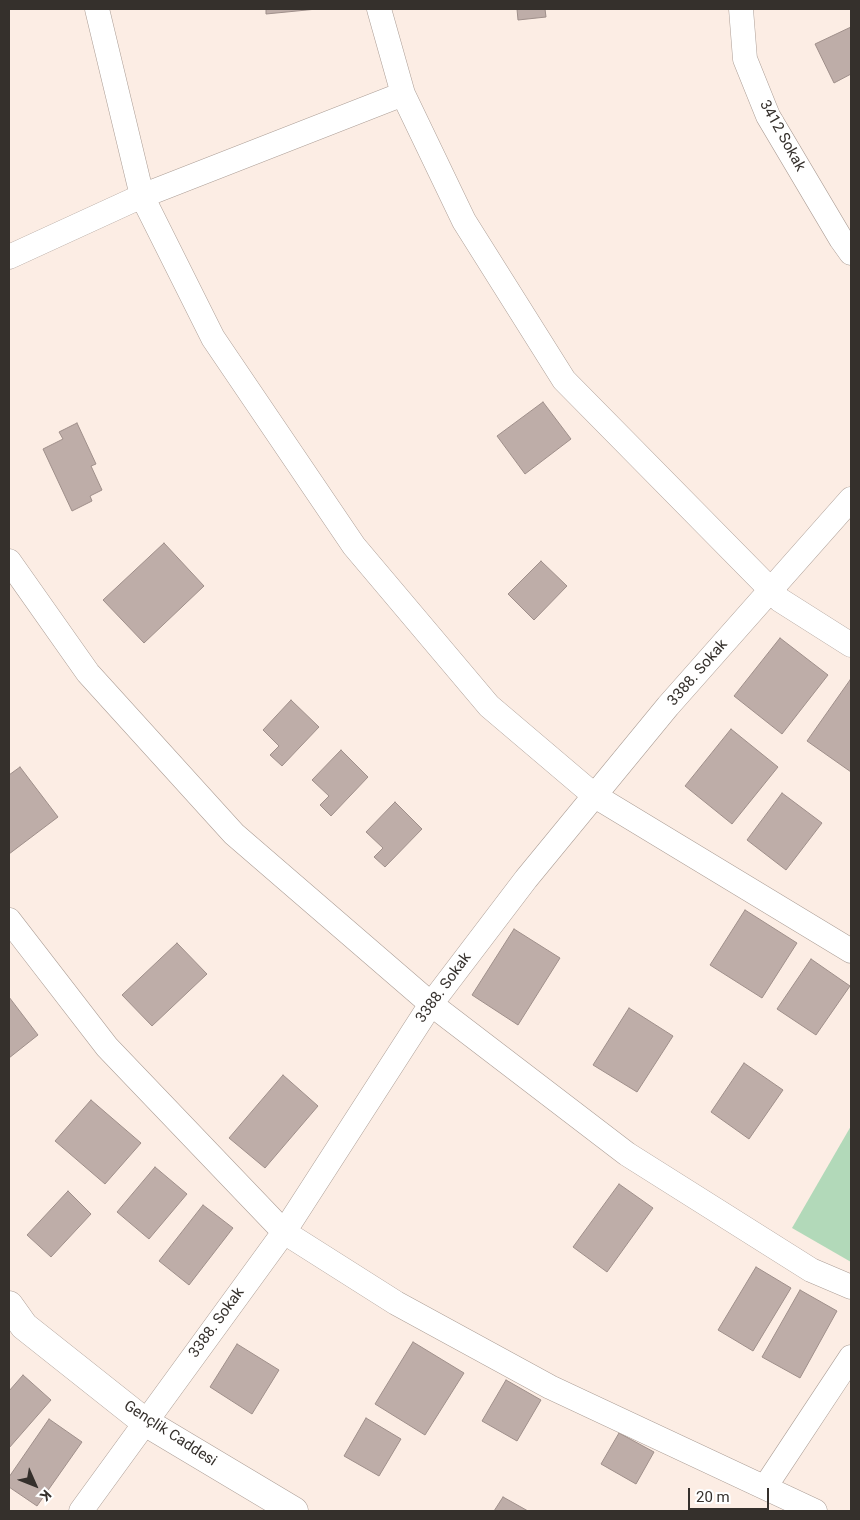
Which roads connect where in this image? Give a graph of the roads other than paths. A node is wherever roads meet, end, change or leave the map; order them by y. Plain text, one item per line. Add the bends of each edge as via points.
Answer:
1 (97, 9) edge
2 (379, 9) edge
3 (741, 9) edge
4 (404, 94) junction
5 (142, 196) junction
6 (851, 253) edge
7 (9, 258) edge
8 (851, 498) edge
9 (9, 561) edge
10 (771, 590) junction
11 (851, 645) edge
12 (594, 796) junction
13 (9, 920) edge
14 (851, 951) edge
15 (431, 1004) junction
16 (284, 1232) junction
17 (851, 1287) edge
18 (9, 1305) edge
19 (851, 1357) edge
20 (145, 1422) junction
21 (765, 1487) junction
22 (81, 1511) edge
23 (294, 1511) edge
24 (815, 1511) edge

1 - 5 street
2 - 4 street
3 - 6 street, 3412 Sokak via 745,59 768,116
4 - 5 street
4 - 10 street via 464,221 564,380
5 - 7 street
5 - 12 street via 213,338 354,546 489,706
8 - 10 street, 3388. Sokak
9 - 15 street via 88,673 234,834
10 - 11 street via 780,600
10 - 12 street, 3388. Sokak via 668,706
12 - 14 street
12 - 15 street, 3388. Sokak
13 - 16 street via 107,1047
15 - 16 street, 3388. Sokak
15 - 17 street via 627,1154 811,1270
16 - 20 street, 3388. Sokak
16 - 21 street via 396,1303 550,1388
18 - 20 street, Gençlik Caddesi via 24,1326
19 - 21 street
20 - 22 street, 3388. Sokak
20 - 23 street, Gençlik Caddesi
21 - 24 street

